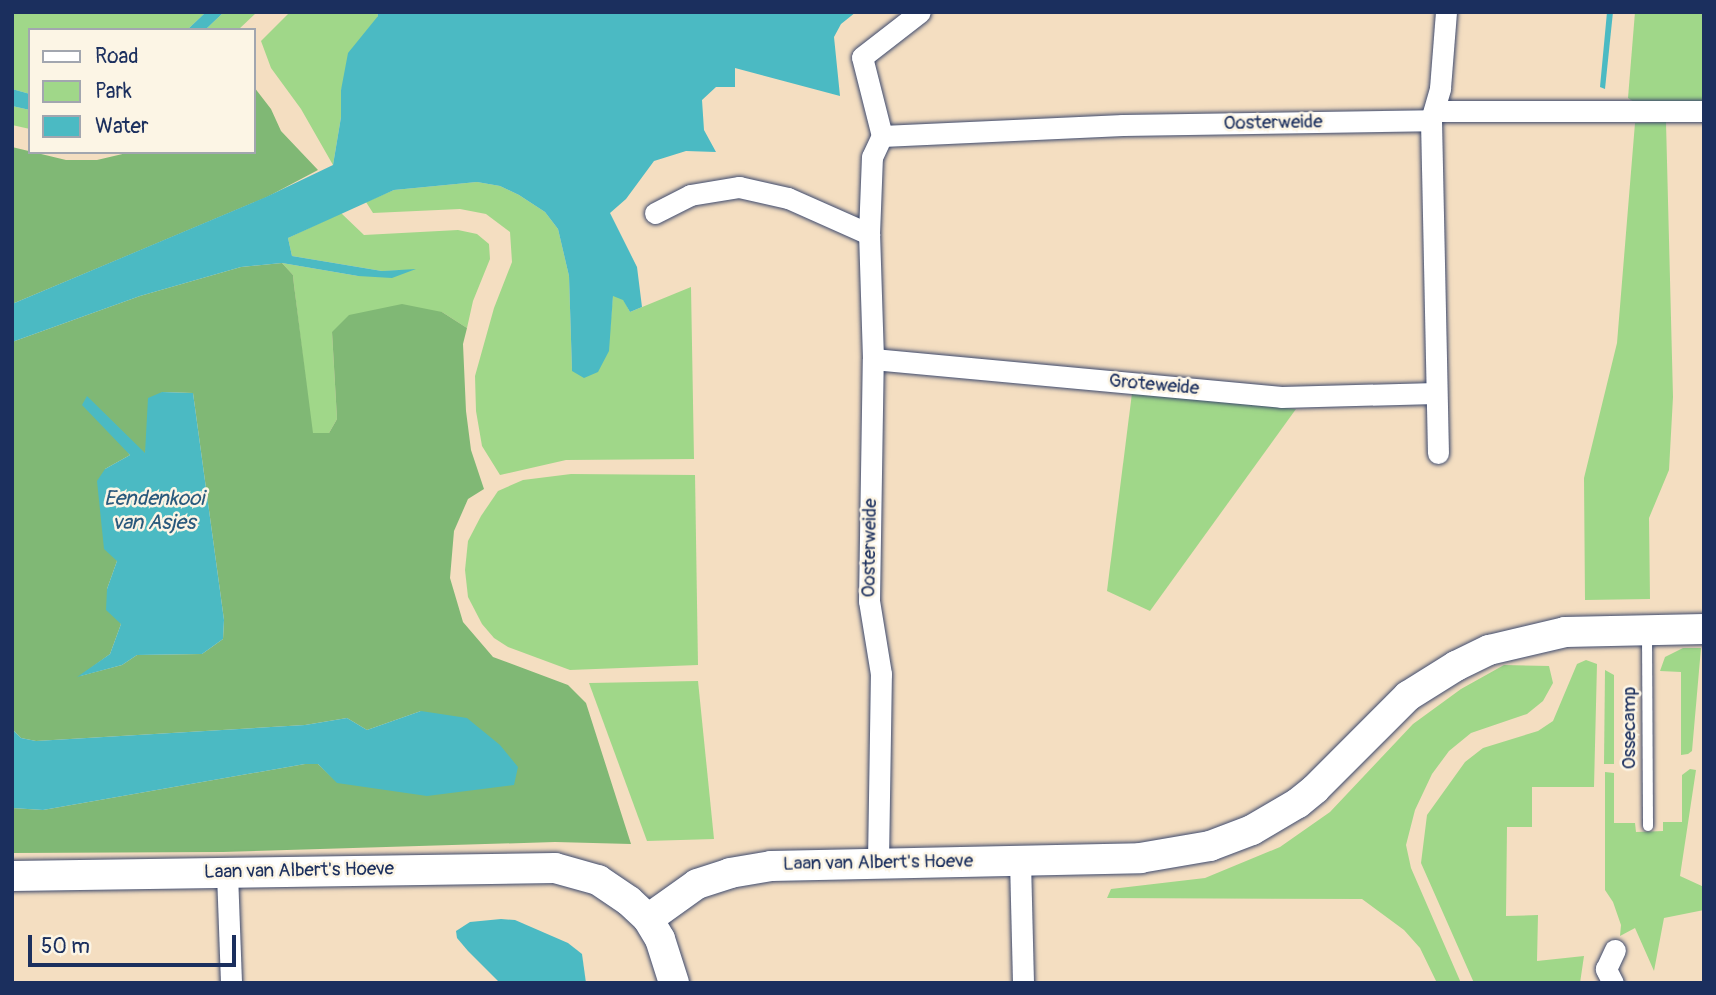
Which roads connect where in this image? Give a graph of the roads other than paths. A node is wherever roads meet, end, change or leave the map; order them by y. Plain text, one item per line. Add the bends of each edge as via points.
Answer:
1 (920, 12) edge
2 (1446, 12) edge
3 (1704, 111) edge
4 (1432, 116) junction
5 (882, 136) junction
6 (655, 213) dead end
7 (869, 234) junction
8 (873, 359) junction
9 (1436, 393) junction
10 (1438, 453) dead end
11 (1704, 629) edge
12 (1647, 630) junction
13 (1648, 826) dead end
14 (1020, 860) junction
15 (878, 861) junction
16 (227, 873) junction
17 (12, 876) edge
18 (648, 919) junction
19 (1615, 950) dead end
20 (231, 983) edge
21 (674, 983) edge
22 (1023, 983) edge
23 (1613, 983) edge

1 - 5 street via 862,57
2 - 4 street via 1440,88
3 - 4 street, Oosterweide
4 - 5 street, Oosterweide
4 - 9 street
5 - 7 street, Oosterweide via 872,157
6 - 7 street via 690,194 739,187 788,198
7 - 8 street, Oosterweide
8 - 9 street, Groteweide via 1281,397
8 - 15 street, Oosterweide via 869,601 881,674
9 - 10 street
11 - 12 street, Laan van Albert's Hoeve
12 - 13 lane, Ossecamp
12 - 14 street, Laan van Albert's Hoeve via 1565,632 1489,650 1456,666 1390,712 1298,803 1252,830 1210,846 1140,858
14 - 15 street, Laan van Albert's Hoeve
14 - 22 street
15 - 18 street, Laan van Albert's Hoeve via 771,866 722,875 697,884
16 - 17 street, Laan van Albert's Hoeve
16 - 18 street, Laan van Albert's Hoeve via 540,866 597,880
16 - 20 street
18 - 21 street via 668,956
19 - 23 street via 1606,969

